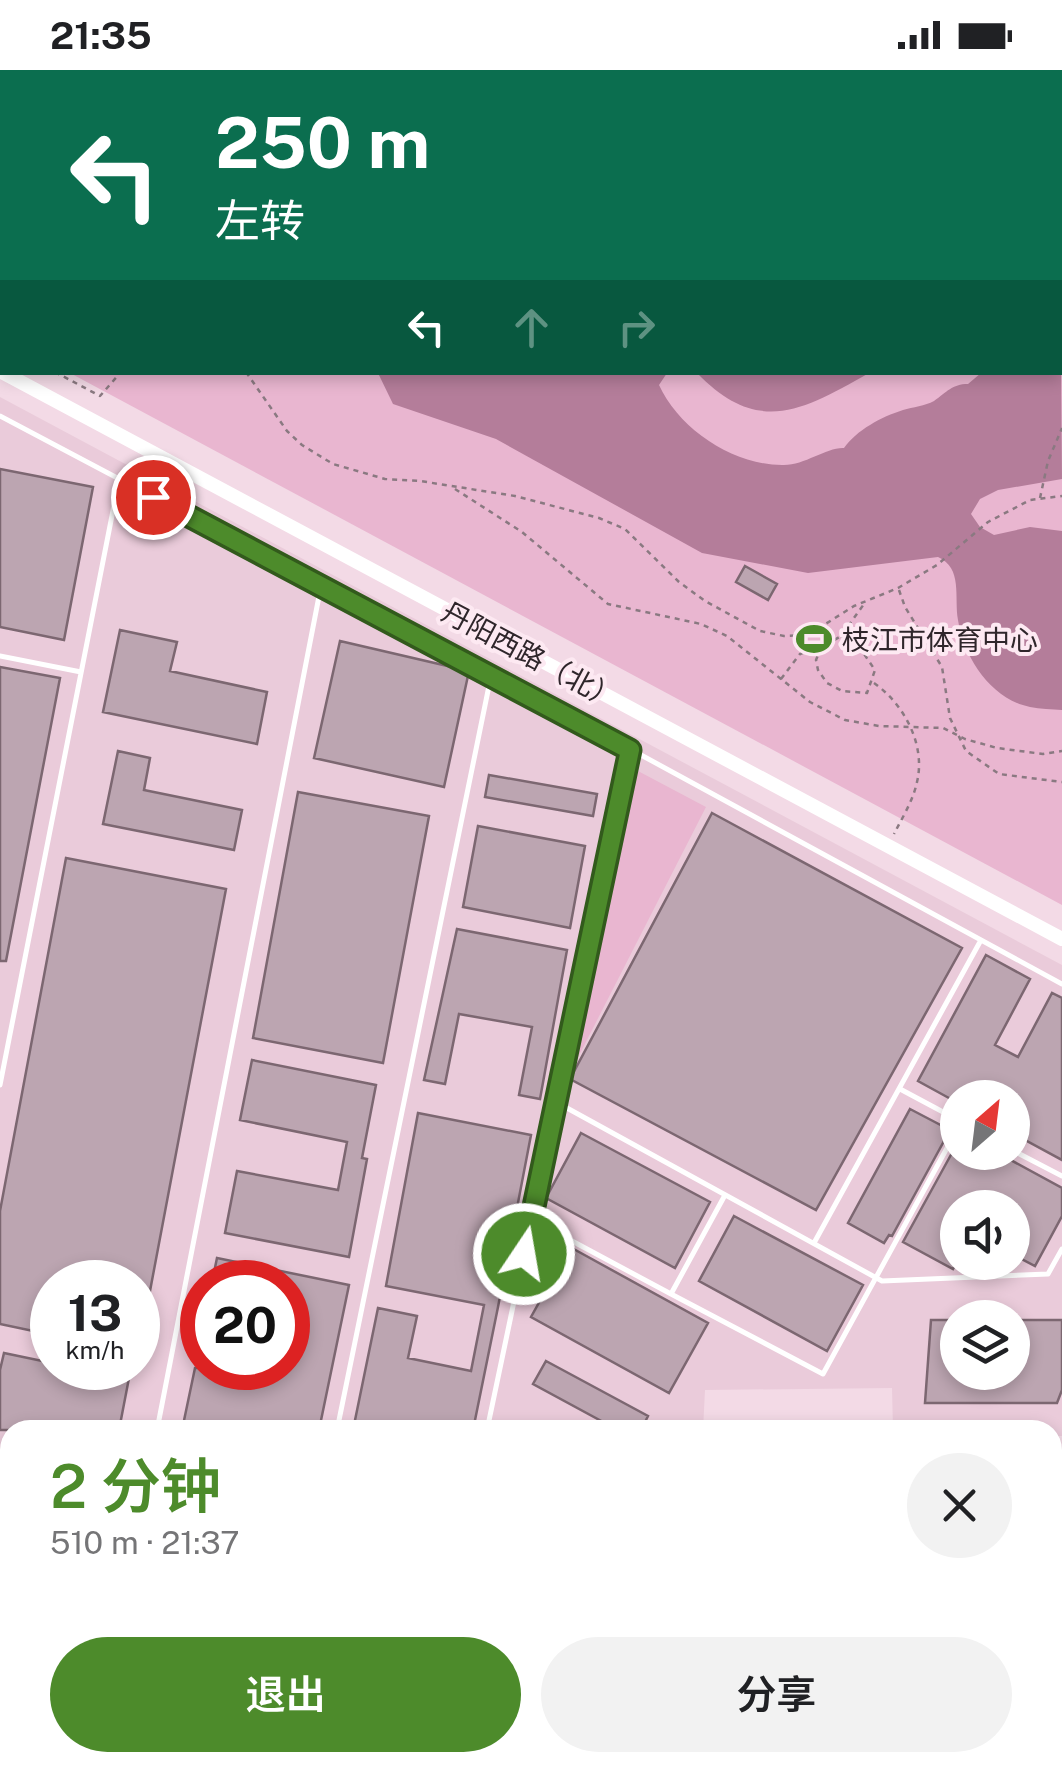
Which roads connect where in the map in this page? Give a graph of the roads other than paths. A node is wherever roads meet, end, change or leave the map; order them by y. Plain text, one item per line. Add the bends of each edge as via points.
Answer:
1 (7, 375) edge
2 (0, 416) edge
3 (120, 480) junction
4 (320, 586) junction
5 (0, 656) edge
6 (82, 672) junction
7 (491, 676) junction
8 (630, 750) junction
9 (1062, 939) edge
10 (981, 940) junction
11 (1062, 984) edge
12 (0, 1085) edge
13 (900, 1088) junction
14 (556, 1102) junction
15 (940, 1110) edge
16 (1030, 1159) edge
17 (940, 1161) edge
18 (1062, 1176) edge
19 (726, 1195) junction
20 (531, 1219) junction
21 (814, 1243) junction
22 (1062, 1249) edge
23 (876, 1278) junction
24 (671, 1294) junction
25 (160, 1420) edge
26 (339, 1420) edge
27 (489, 1420) edge

1 - 9 street, 丹阳西路（北）
2 - 3 lane
3 - 4 lane
3 - 6 lane
4 - 7 lane
4 - 25 lane
5 - 6 lane
6 - 12 lane
7 - 8 lane
7 - 26 lane
8 - 10 lane
8 - 14 lane
10 - 11 lane
10 - 13 lane
13 - 15 lane
13 - 21 lane
14 - 19 lane
14 - 20 lane
16 - 18 lane
17 - 23 lane
19 - 21 lane
19 - 24 lane
20 - 24 lane
20 - 27 lane
21 - 23 lane
22 - 23 lane via 1048,1274
23 - 24 lane via 824,1374

